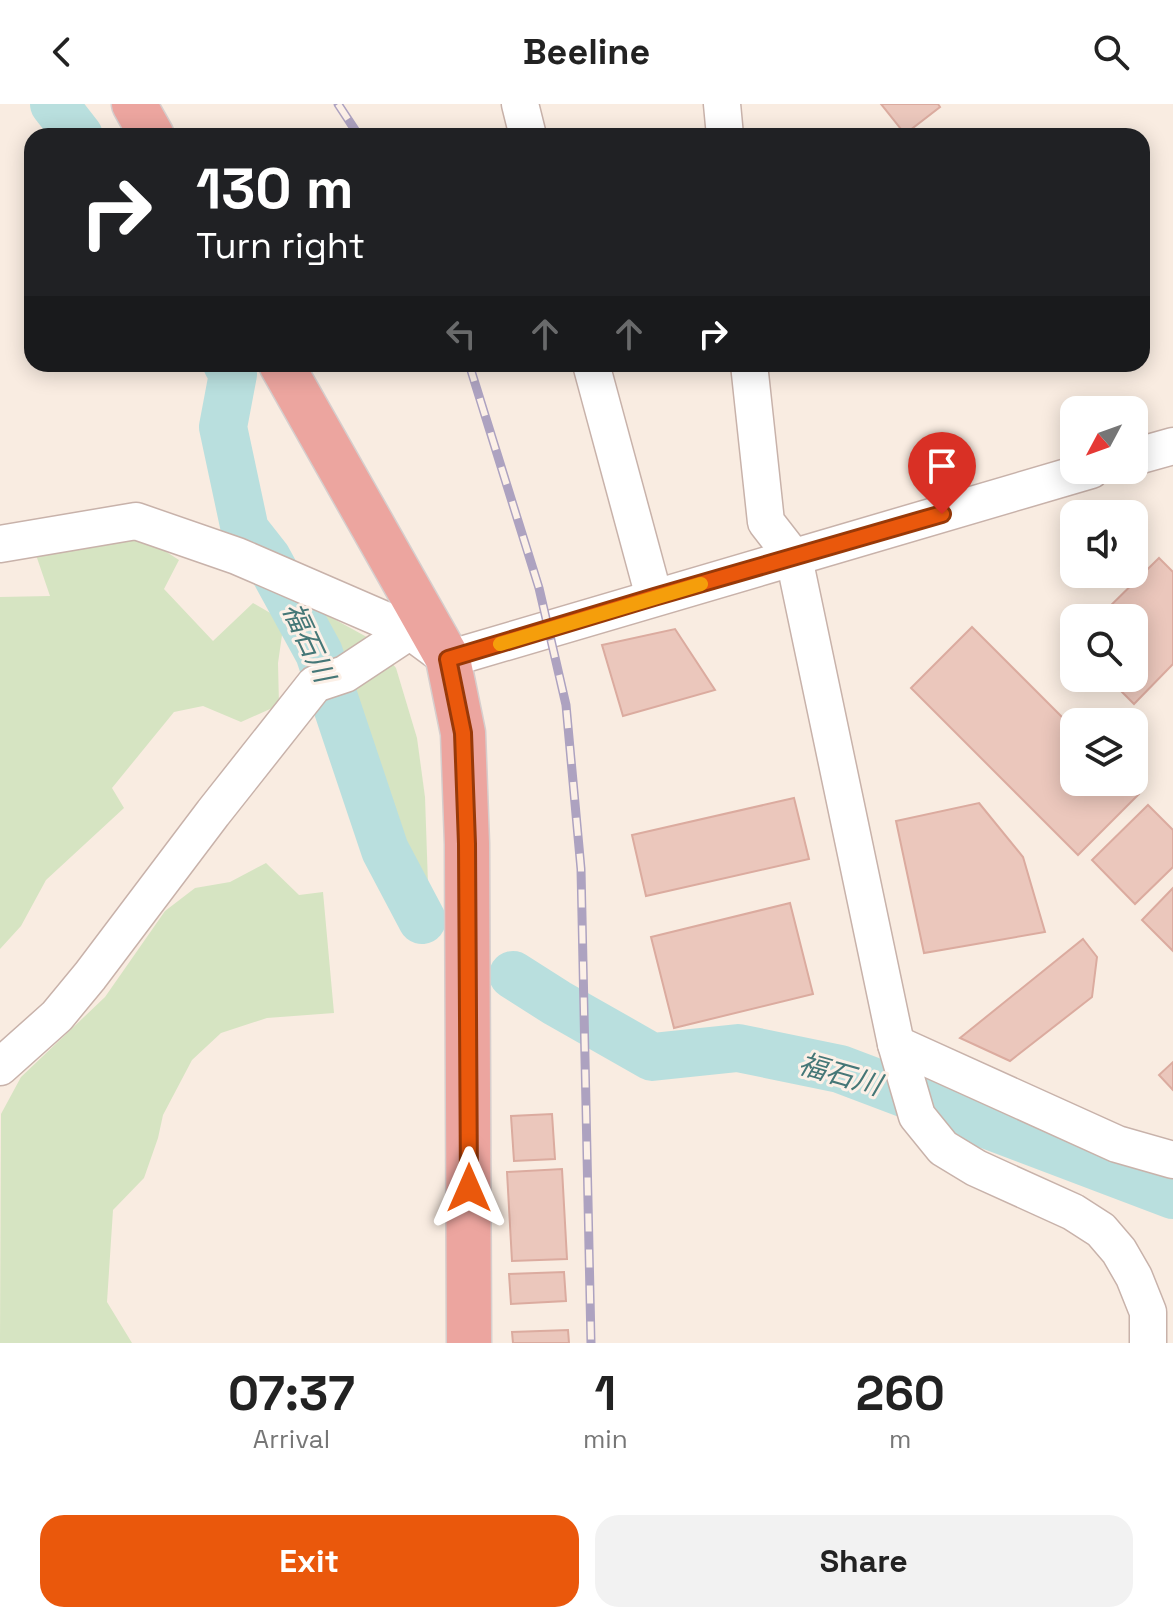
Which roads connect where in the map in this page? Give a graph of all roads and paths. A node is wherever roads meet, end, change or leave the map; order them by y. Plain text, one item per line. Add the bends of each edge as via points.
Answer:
1 (134, 104) edge
2 (520, 104) edge
3 (722, 104) edge
4 (148, 128) edge
5 (526, 128) edge
6 (724, 128) edge
7 (286, 372) edge
8 (593, 372) edge
9 (750, 372) edge
10 (1173, 446) edge
11 (1148, 453) edge
12 (1060, 479) edge
13 (0, 544) edge
14 (794, 558) junction
15 (654, 597) junction
16 (410, 631) junction
17 (448, 659) junction
18 (897, 1045) junction
19 (0, 1067) edge
20 (1173, 1160) edge
21 (469, 1343) edge
22 (1148, 1343) edge

1 - 4 highway
2 - 5 street
3 - 6 street
7 - 17 highway
8 - 15 street
9 - 14 street via 766,522
10 - 11 street
12 - 14 street
13 - 16 street via 136,521 237,556
14 - 15 street
14 - 18 street
15 - 17 street
16 - 17 street
16 - 19 street via 330,679 213,813 57,1016
17 - 21 highway via 463,733 467,844
18 - 20 street via 1117,1144
18 - 22 street via 917,1116 943,1148 1073,1212 1101,1230 1119,1251 1148,1312

